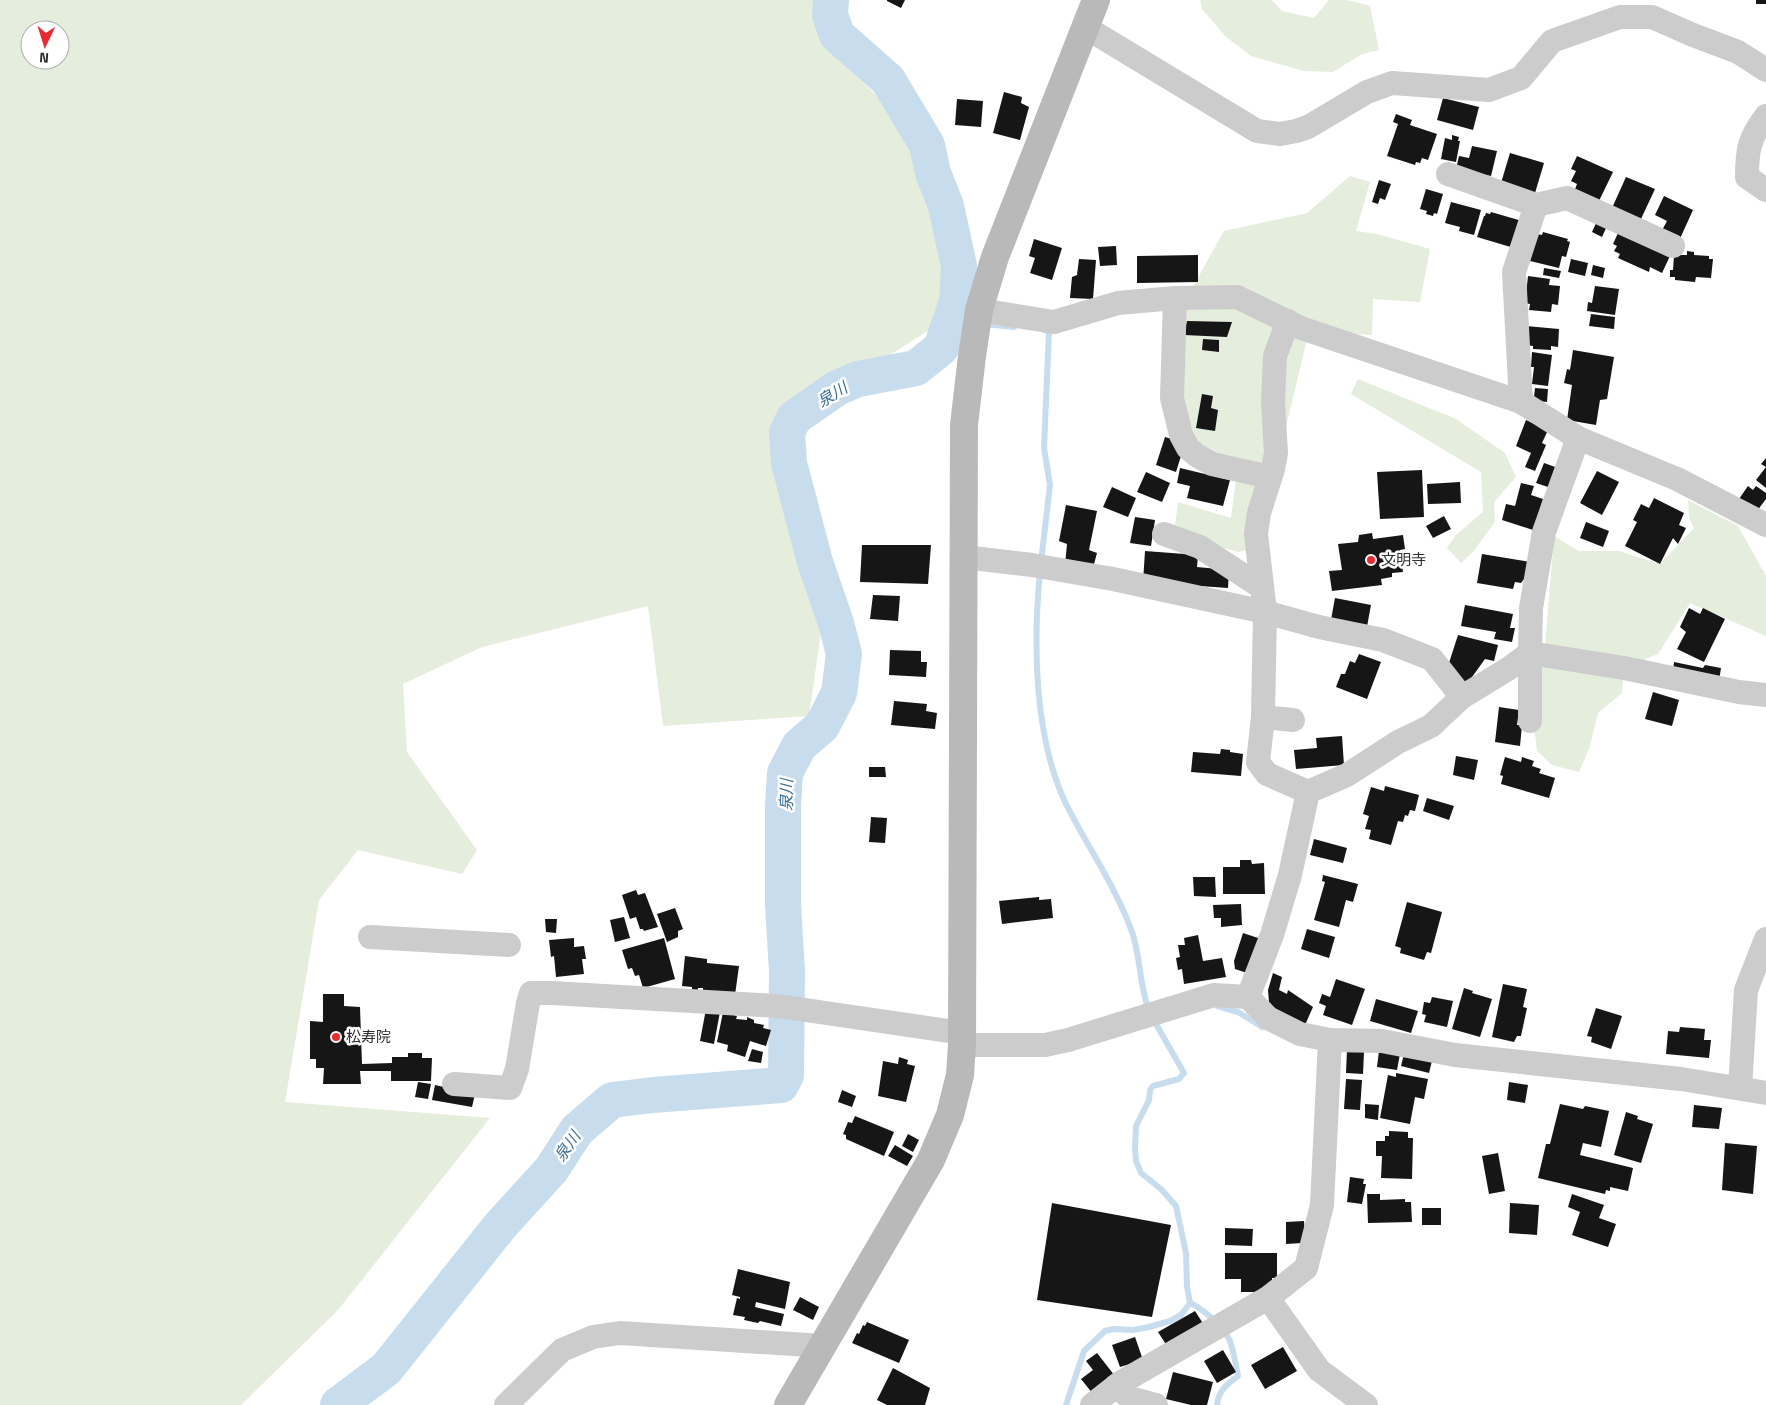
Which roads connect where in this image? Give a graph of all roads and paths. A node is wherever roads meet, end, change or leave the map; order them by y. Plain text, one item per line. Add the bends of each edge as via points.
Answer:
1 (1096, 0) edge
2 (1085, 27) junction
3 (1766, 70) edge
4 (1766, 116) edge
5 (1448, 174) dead end
6 (1766, 190) edge
7 (1536, 206) junction
8 (1673, 246) dead end
9 (1175, 298) junction
10 (979, 310) junction
11 (1288, 321) junction
12 (1521, 402) junction
13 (1578, 438) junction
14 (1270, 478) junction
15 (1766, 525) edge
16 (1164, 534) dead end
17 (964, 557) junction
18 (1262, 587) junction
19 (1265, 612) junction
20 (1530, 653) junction
21 (1766, 695) edge
22 (1462, 697) junction
23 (1263, 716) junction
24 (1293, 720) dead end
25 (1530, 721) dead end
26 (1308, 792) junction
27 (370, 937) dead end
28 (1766, 939) edge
29 (509, 945) dead end
30 (1248, 997) junction
31 (962, 1039) junction
32 (1330, 1040) junction
33 (454, 1084) dead end
34 (1740, 1088) junction
35 (1766, 1093) edge
36 (1268, 1298) junction
37 (824, 1346) junction
38 (1116, 1386) junction
39 (506, 1405) edge
40 (788, 1405) edge
41 (1092, 1405) edge
42 (1156, 1405) edge
43 (1366, 1405) edge

1 - 2 street
2 - 3 street via 1257,131 1280,134 1308,126 1367,92 1392,83 1489,90 1508,84 1522,78 1552,41 1620,17 1652,17 1738,52
2 - 10 street via 995,257
4 - 6 street via 1755,130 1747,154 1747,178
5 - 7 street
7 - 8 street via 1568,198
7 - 12 street via 1514,272
9 - 10 street via 1118,303 1054,322
9 - 11 street via 1237,296
9 - 14 street via 1172,398 1181,435 1188,448 1212,464
10 - 17 street via 964,424
11 - 12 street
11 - 14 street via 1275,356 1276,453
12 - 13 street
13 - 15 street via 1677,479
13 - 20 street via 1544,532 1531,608
14 - 18 street via 1256,534
16 - 18 street via 1200,547
17 - 19 street via 1032,564
17 - 31 street
18 - 19 street
19 - 22 street via 1383,640 1432,659
19 - 23 street
20 - 21 street
20 - 22 street
20 - 25 street
22 - 26 street via 1431,726 1398,742 1347,775
23 - 24 street
23 - 26 street via 1258,762 1267,774
26 - 30 street via 1288,883
27 - 29 street
28 - 34 street via 1746,990
30 - 31 street via 1214,995 1068,1040 1045,1044
30 - 32 street via 1268,1018 1300,1034
31 - 33 street via 778,1006 531,993 517,1069 510,1088
31 - 37 street via 960,1075 950,1115 931,1160
32 - 34 street via 1382,1041 1455,1055
32 - 36 street via 1322,1205 1306,1268
34 - 35 street
36 - 38 street
36 - 43 street via 1318,1370
37 - 39 street via 620,1333 593,1337 562,1350
37 - 40 street
38 - 41 street
38 - 42 street via 1130,1398

